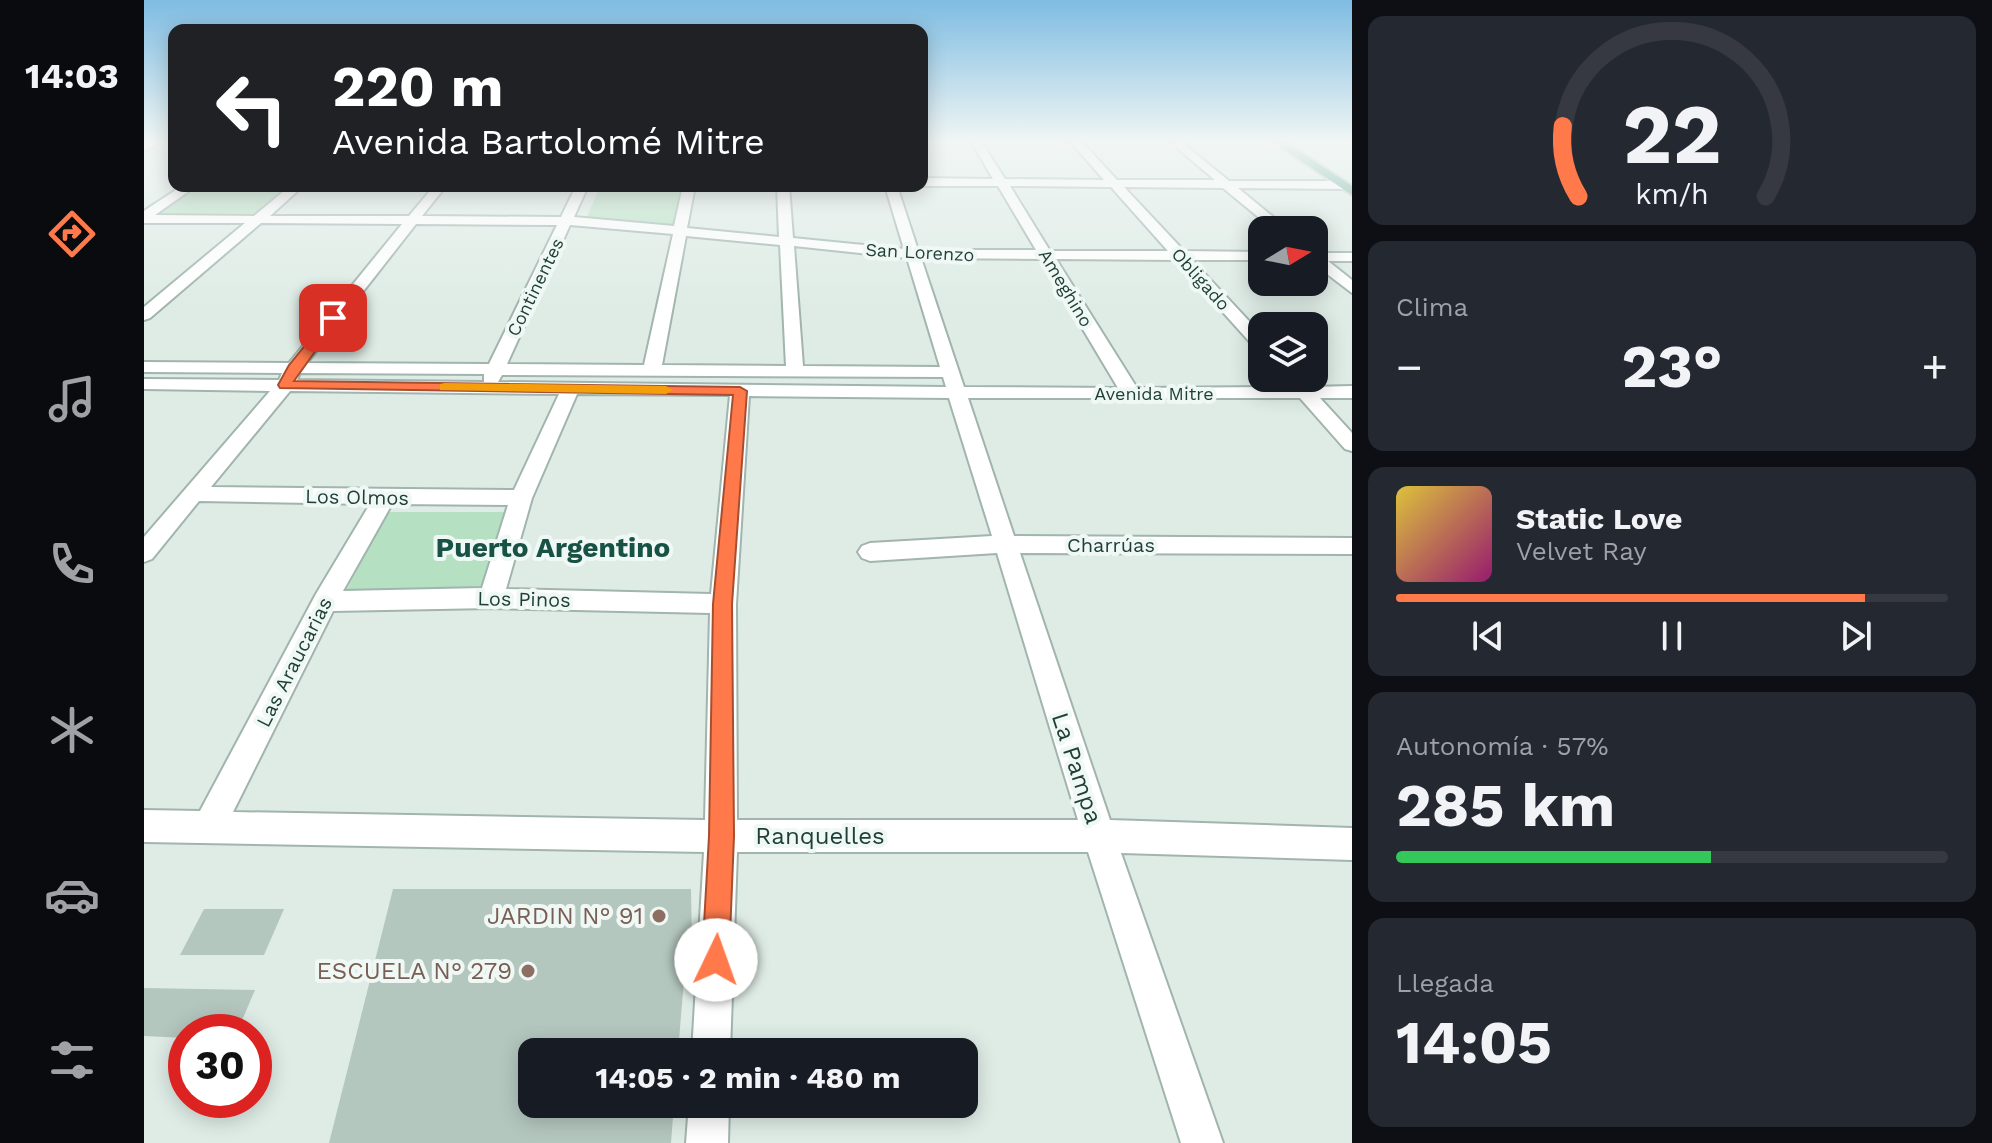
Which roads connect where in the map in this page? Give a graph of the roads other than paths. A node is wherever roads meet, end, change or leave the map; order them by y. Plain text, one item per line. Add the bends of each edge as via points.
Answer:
1 (178, 194) edge
2 (287, 194) edge
3 (433, 194) edge
4 (580, 194) edge
5 (591, 194) edge
6 (687, 194) edge
7 (783, 194) edge
8 (879, 194) edge
9 (893, 194) edge
10 (1008, 194) edge
11 (1124, 194) edge
12 (1239, 194) edge
13 (1265, 216) edge
14 (144, 218) edge
15 (257, 219) junction
16 (412, 220) junction
17 (573, 221) junction
18 (678, 231) junction
19 (786, 242) junction
20 (904, 254) junction
21 (1179, 255) junction
22 (1047, 256) junction
23 (1248, 256) edge
24 (1328, 257) edge
25 (1352, 257) edge
26 (1328, 268) edge
27 (1352, 288) edge
28 (144, 315) edge
29 (1248, 330) edge
30 (144, 367) edge
31 (496, 367) junction
32 (519, 368) junction
33 (652, 370) junction
34 (795, 371) junction
35 (289, 376) junction
36 (947, 379) junction
37 (144, 384) edge
38 (487, 387) junction
39 (1248, 388) edge
40 (512, 389) junction
41 (570, 389) junction
42 (1328, 389) edge
43 (740, 391) junction
44 (1304, 392) edge
45 (1352, 392) edge
46 (1131, 394) junction
47 (1352, 445) edge
48 (193, 494) junction
49 (384, 498) junction
50 (521, 498) junction
51 (1006, 544) junction
52 (1352, 546) edge
53 (145, 551) edge
54 (870, 552) dead end
55 (491, 598) junction
56 (325, 601) junction
57 (723, 604) junction
58 (144, 826) edge
59 (208, 829) junction
60 (721, 836) junction
61 (1099, 836) junction
62 (1352, 844) edge
63 (712, 1038) edge
64 (708, 1118) edge
65 (707, 1143) edge
66 (1202, 1143) edge

1 - 14 street
2 - 15 street
3 - 16 street
4 - 17 street, Continentes
5 - 17 street, Continentes
6 - 18 street
7 - 19 street
8 - 20 street
9 - 20 street
10 - 22 street, Ameghino
11 - 21 street, Obligado
12 - 13 street
14 - 15 street, San Lorenzo
15 - 16 street, San Lorenzo
15 - 28 street
16 - 17 street, San Lorenzo
16 - 35 street
17 - 18 street, San Lorenzo
17 - 31 street, Continentes
17 - 32 street, Continentes
18 - 19 street, San Lorenzo
18 - 33 street
19 - 20 street, San Lorenzo
19 - 34 street
20 - 22 street, San Lorenzo
20 - 36 street, La Pampa
21 - 22 street, San Lorenzo
21 - 23 street, San Lorenzo
21 - 29 street, Obligado
22 - 46 street, Ameghino
24 - 25 street
26 - 27 street
30 - 35 street
31 - 32 street
31 - 35 street
31 - 38 street, Continentes
32 - 33 street
32 - 40 street, Continentes
33 - 34 street
34 - 36 street
35 - 37 street
35 - 38 street
35 - 48 street
36 - 43 street
36 - 46 street, Avenida Mitre
36 - 51 street, La Pampa
38 - 40 street
39 - 46 street, Avenida Mitre
40 - 41 street
41 - 43 street
41 - 50 street
42 - 45 street, Avenida Mitre
43 - 57 street
44 - 47 street
48 - 49 street, Los Olmos
48 - 53 street
49 - 50 street, Los Olmos
49 - 56 street, Las Araucarias
50 - 55 street
51 - 52 street, Charrúas
51 - 54 street, Charrúas
51 - 61 street, La Pampa
55 - 56 street, Los Pinos
55 - 57 street, Los Pinos
56 - 59 street, Las Araucarias
57 - 60 street
58 - 59 street, Ranquelles
59 - 60 street, Ranquelles
60 - 61 street, Ranquelles
60 - 63 street
61 - 62 street, Ranquelles
61 - 66 street, La Pampa
64 - 65 street

